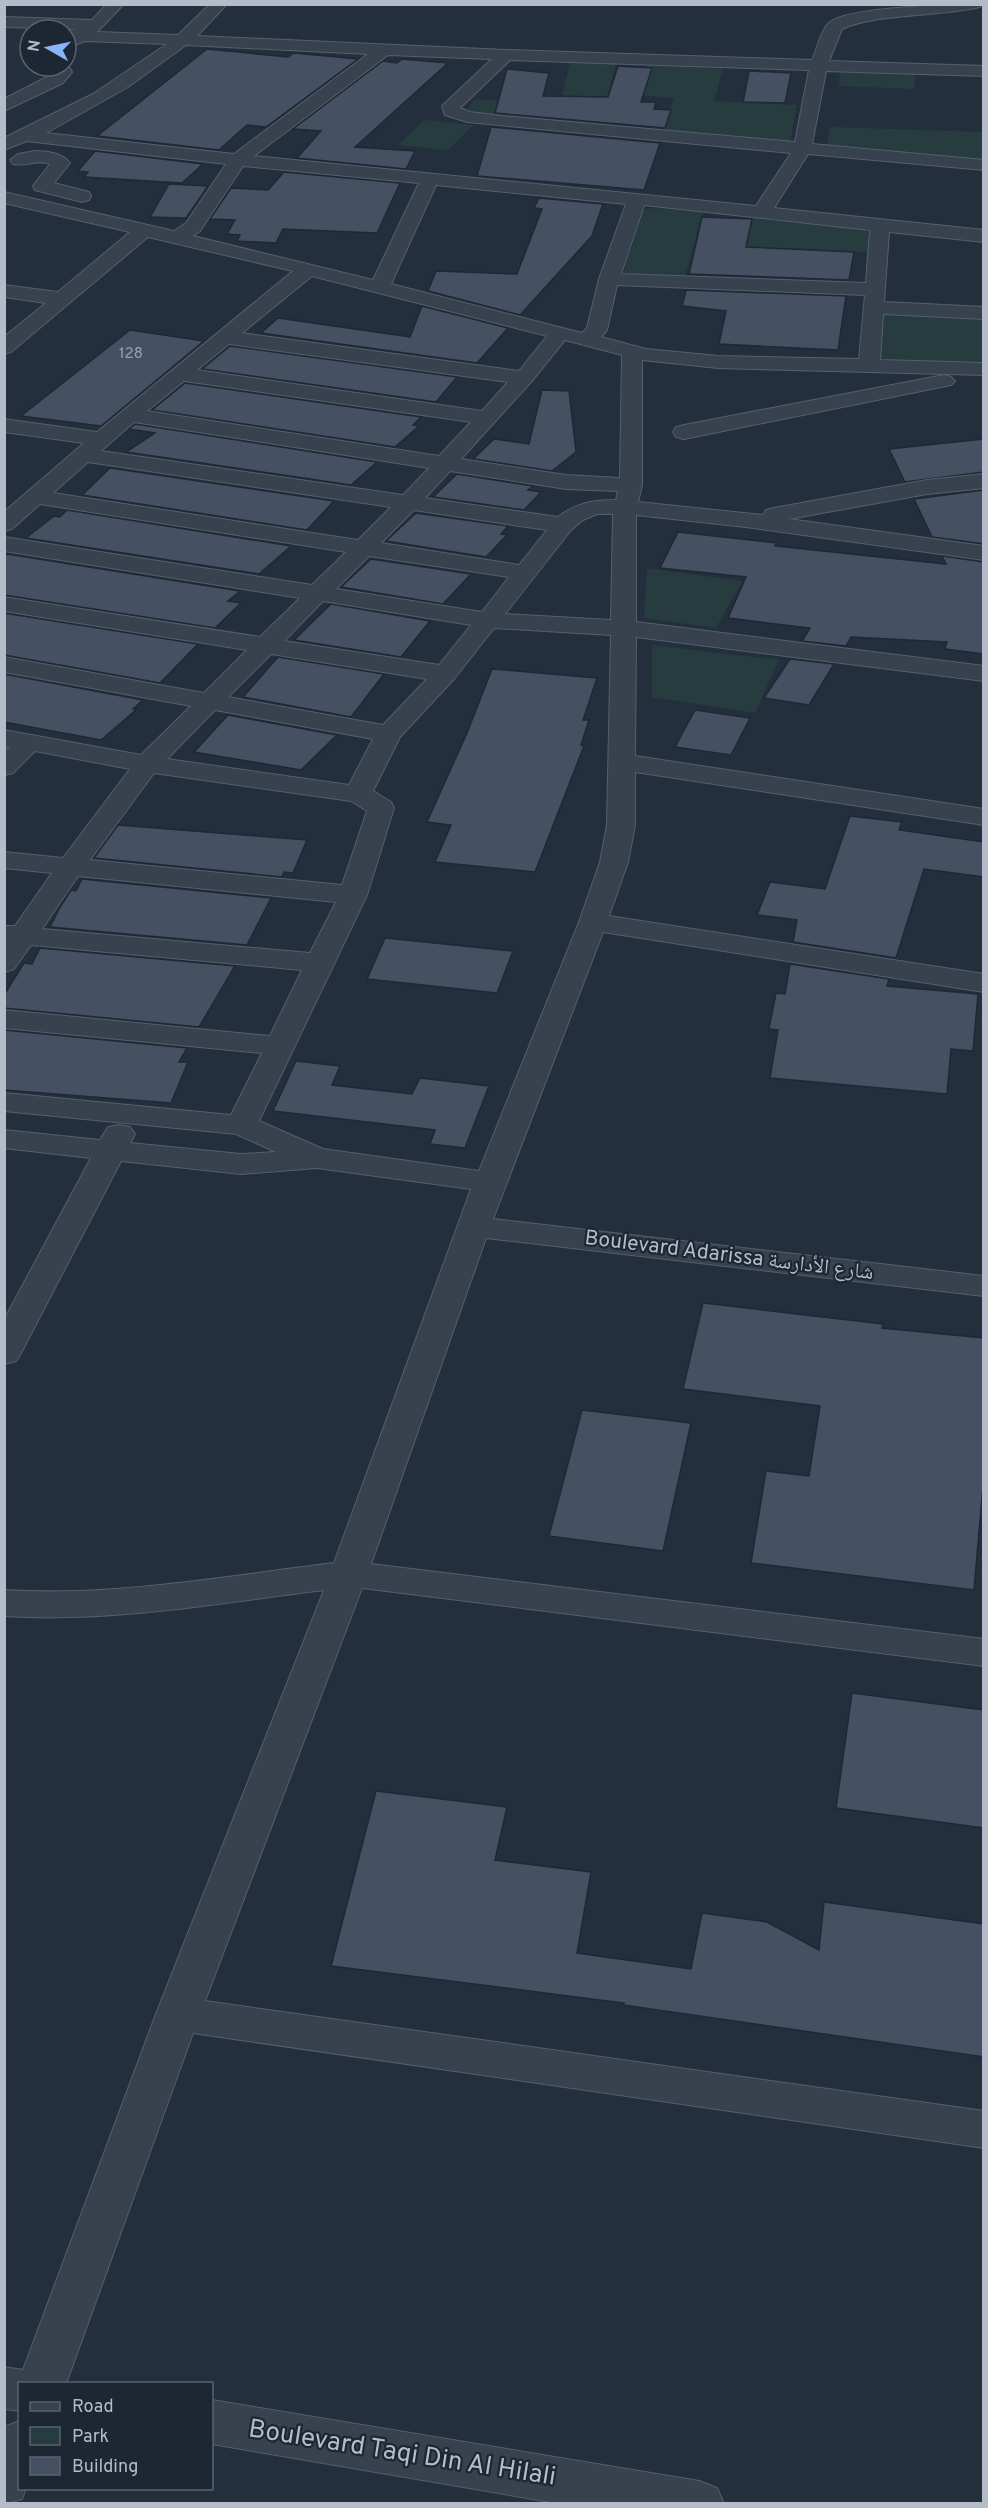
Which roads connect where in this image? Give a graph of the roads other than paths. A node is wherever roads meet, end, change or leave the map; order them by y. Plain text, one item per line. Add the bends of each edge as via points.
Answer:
1 (116, 4) edge
2 (219, 4) edge
3 (974, 4) edge
4 (850, 12) edge
5 (4, 22) edge
6 (96, 26) junction
7 (78, 33) edge
8 (78, 35) edge
9 (186, 37) junction
10 (385, 49) junction
11 (506, 55) junction
12 (819, 64) junction
13 (984, 70) edge
14 (58, 78) edge
15 (4, 106) edge
16 (27, 136) junction
17 (4, 145) edge
18 (802, 150) junction
19 (238, 160) junction
20 (984, 165) edge
21 (4, 166) edge
22 (430, 179) junction
23 (4, 197) edge
24 (637, 199) junction
25 (33, 204) junction
26 (762, 212) junction
27 (79, 216) junction
28 (4, 217) edge
29 (880, 226) junction
30 (143, 231) junction
31 (984, 236) edge
32 (177, 238) junction
33 (308, 269) junction
34 (609, 279) junction
35 (379, 288) junction
36 (4, 291) edge
37 (874, 298) junction
38 (64, 299) junction
39 (984, 313) edge
40 (559, 334) junction
41 (224, 337) junction
42 (586, 340) junction
43 (4, 348) edge
44 (632, 351) junction
45 (868, 366) junction
46 (984, 371) edge
47 (179, 374) junction
48 (524, 378) junction
49 (129, 415) junction
50 (487, 418) junction
51 (4, 425) edge
52 (684, 432) dead end
53 (103, 439) junction
54 (84, 455) junction
55 (441, 464) junction
56 (984, 481) edge
57 (628, 496) junction
58 (38, 497) junction
59 (408, 503) junction
60 (746, 520) junction
61 (4, 524) edge
62 (563, 525) junction
63 (4, 544) edge
64 (362, 547) junction
65 (984, 553) edge
66 (526, 573) junction
67 (315, 595) junction
68 (4, 604) edge
69 (487, 620) junction
70 (624, 628) junction
71 (266, 646) junction
72 (4, 664) edge
73 (445, 674) junction
74 (984, 674) edge
75 (211, 701) junction
76 (389, 734) junction
77 (17, 740) edge
78 (623, 762) junction
79 (147, 764) junction
80 (4, 767) edge
81 (358, 794) junction
82 (984, 817) edge
83 (4, 860) edge
84 (72, 866) junction
85 (352, 895) junction
86 (593, 922) junction
87 (14, 934) edge
88 (4, 963) edge
89 (321, 963) junction
90 (984, 983) edge
91 (4, 1019) edge
92 (281, 1046) junction
93 (4, 1102) edge
94 (129, 1115) junction
95 (242, 1125) junction
96 (4, 1139) edge
97 (110, 1151) junction
98 (317, 1158) junction
99 (490, 1182) junction
100 (475, 1227) junction
101 (984, 1286) edge
102 (4, 1353) edge
103 (349, 1574) junction
104 (4, 1603) edge
105 (984, 1653) edge
106 (178, 2014) junction
107 (984, 2130) edge
108 (43, 2382) edge
109 (213, 2422) edge
110 (18, 2448) edge
111 (4, 2483) edge
112 (699, 2504) edge

1 - 6 street
2 - 9 street
3 - 4 street via 933,12
4 - 12 street via 835,26
5 - 6 street
6 - 7 street
6 - 9 street
8 - 9 street
9 - 10 street
9 - 16 street via 87,105
10 - 11 street
10 - 19 street
11 - 12 street
11 - 18 street via 451,106 451,111 502,121
12 - 13 street
12 - 18 street
14 - 15 street
16 - 17 street
16 - 19 street
18 - 20 street
18 - 26 street
19 - 22 street
19 - 32 street via 193,227
21 - 27 street via 29,156 62,163 42,186 100,201
22 - 24 street
22 - 35 street
23 - 25 street
24 - 26 street
24 - 34 street
25 - 27 street
25 - 28 street
26 - 29 street
27 - 30 street
29 - 31 street
29 - 37 street
30 - 32 street
30 - 38 street
32 - 33 street
33 - 35 street
33 - 41 street
34 - 37 street
34 - 42 street via 597,330
35 - 40 street
36 - 38 street
37 - 39 street
37 - 45 street
38 - 43 street
40 - 42 street
40 - 48 street
41 - 47 street
41 - 48 street
42 - 44 street
44 - 45 street via 698,361
44 - 57 street
45 - 46 street
46 - 52 street
47 - 49 street
47 - 50 street
48 - 50 street
49 - 53 street
49 - 55 street
50 - 55 street
51 - 53 street
53 - 54 street
54 - 58 street
54 - 59 street
55 - 57 street via 566,482
55 - 59 street
56 - 60 street via 927,487
57 - 60 street
57 - 62 street via 575,515
57 - 70 street
58 - 61 street
58 - 64 street
59 - 62 street
59 - 64 street
60 - 65 street
62 - 66 street
63 - 67 street
64 - 66 street
64 - 67 street
66 - 69 street
67 - 69 street
67 - 71 street
68 - 71 street
69 - 70 street
69 - 73 street
70 - 74 street
70 - 78 street
71 - 73 street
71 - 75 street
72 - 75 street
73 - 76 street
75 - 76 street
75 - 79 street
76 - 81 street
77 - 79 street
77 - 80 street
78 - 82 street
78 - 86 street via 621,825 614,862
79 - 81 street
79 - 84 street
81 - 85 street via 381,808
83 - 84 street
84 - 85 street
84 - 87 street
85 - 89 street
86 - 90 street
86 - 99 street
87 - 88 street
87 - 89 street
89 - 92 street
91 - 92 street
92 - 95 street
93 - 94 street
94 - 95 street
94 - 97 street
95 - 98 street
96 - 97 street
97 - 98 street via 241,1164
97 - 102 street
98 - 99 street
99 - 100 street
100 - 101 street, Boulevard Adarissa شارع الأدارسة
100 - 103 street
103 - 104 street via 140,1600
103 - 105 street
103 - 106 street
106 - 107 street
106 - 108 street
109 - 112 street, Boulevard Taqi Din Al Hilali
110 - 111 street

